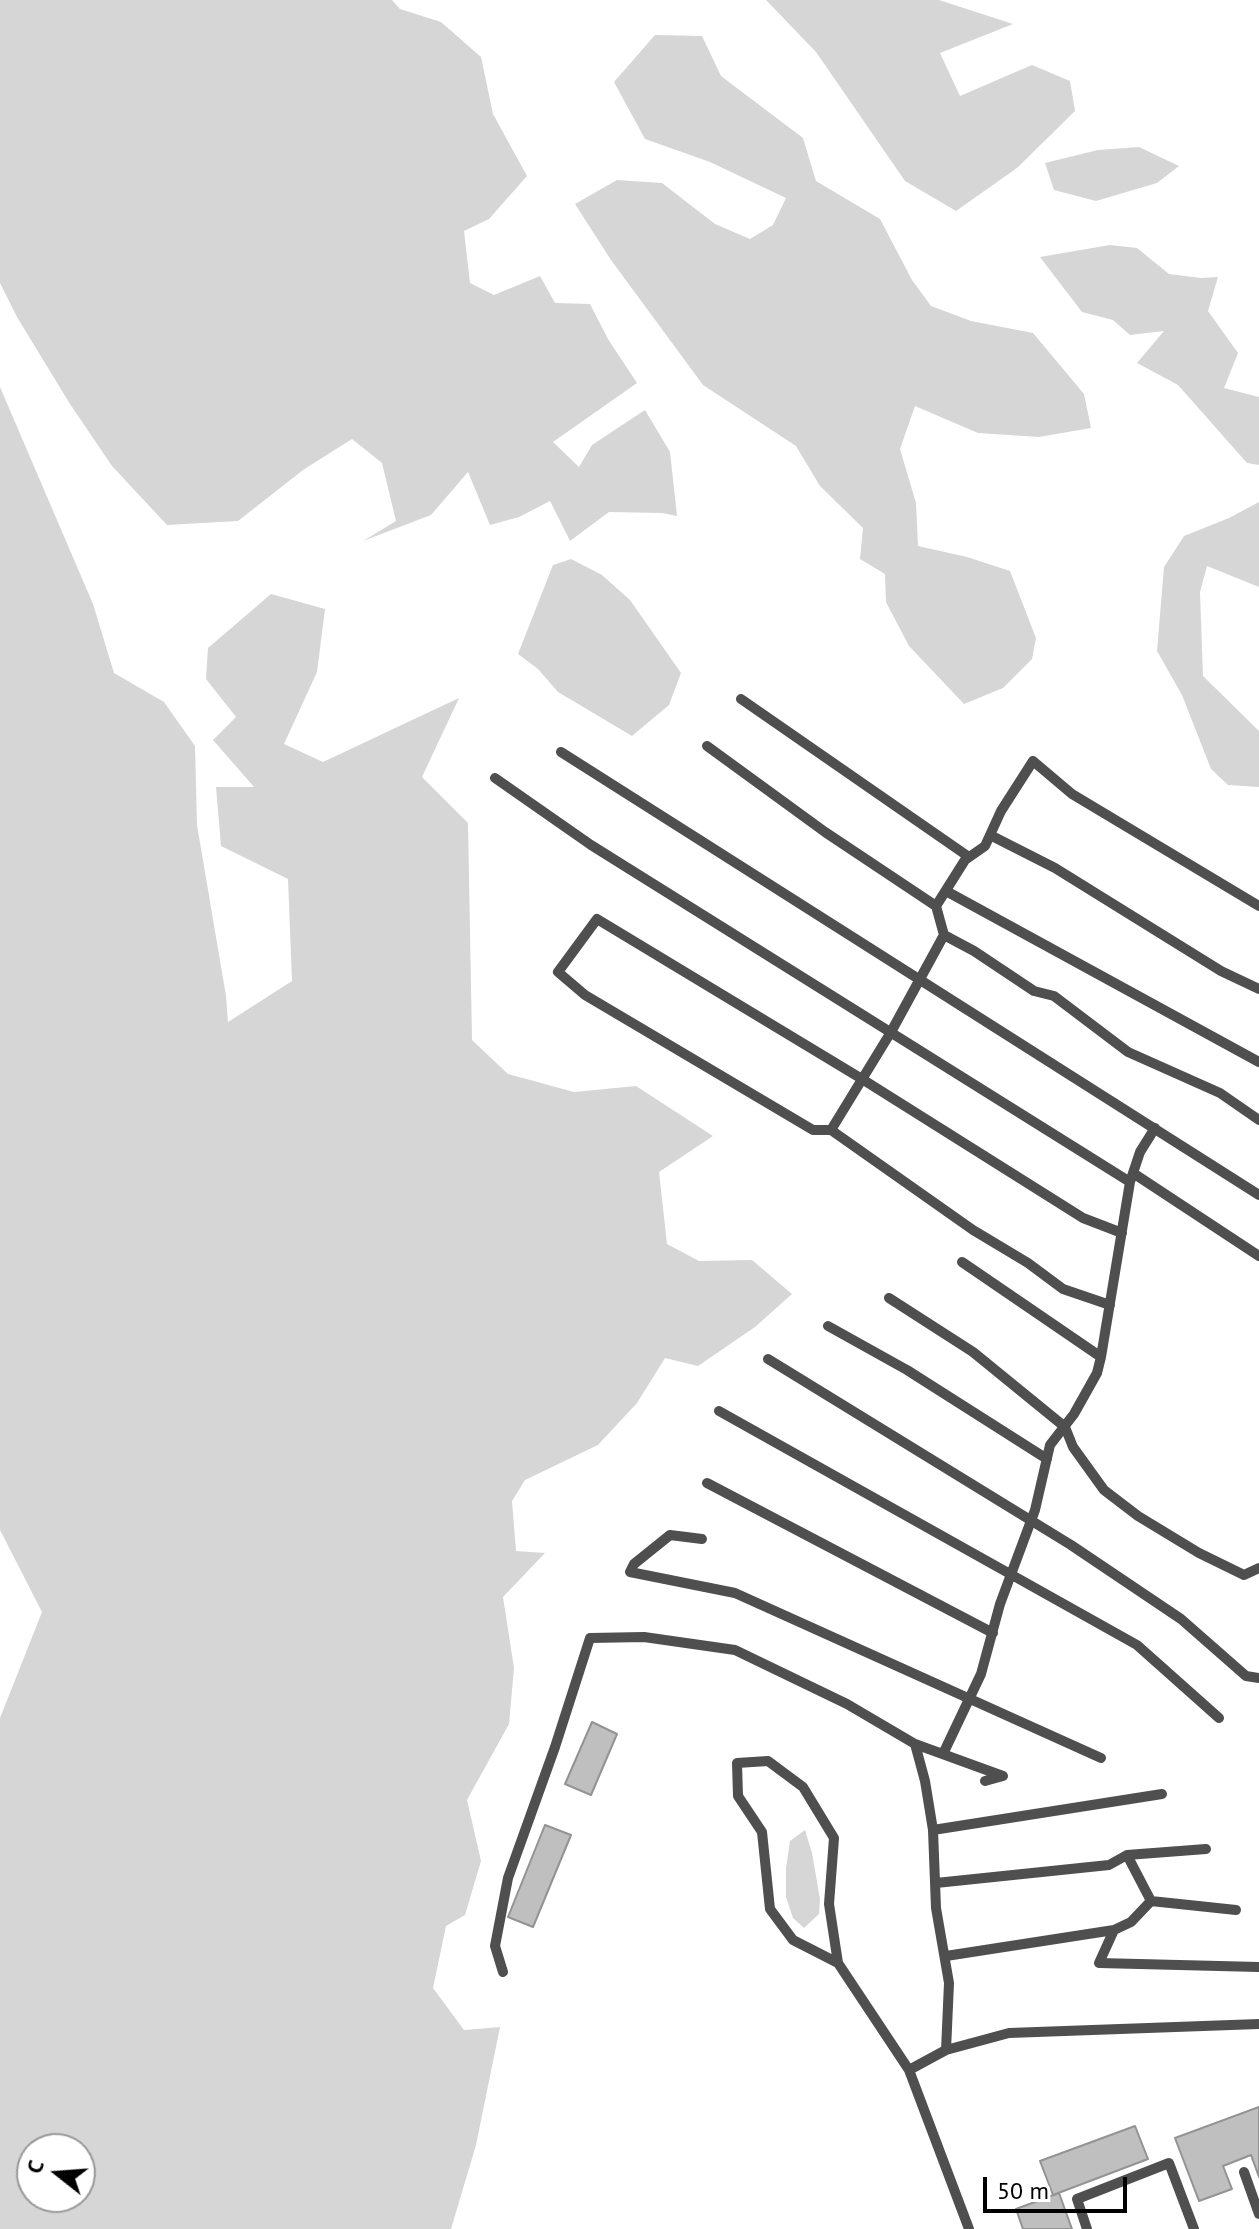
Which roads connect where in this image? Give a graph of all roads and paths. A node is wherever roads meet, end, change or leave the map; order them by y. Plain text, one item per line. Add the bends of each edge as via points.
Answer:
1 (741, 699) dead end
2 (707, 746) dead end
3 (561, 752) dead end
4 (495, 778) dead end
5 (990, 835) junction
6 (969, 857) junction
7 (946, 891) junction
8 (936, 906) junction
9 (1259, 906) edge
10 (944, 935) junction
11 (920, 979) junction
12 (1259, 989) edge
13 (891, 1032) junction
14 (1259, 1062) edge
15 (862, 1079) junction
16 (1259, 1120) edge
17 (1155, 1128) junction
18 (831, 1130) junction
19 (1132, 1177) junction
20 (1259, 1195) edge
21 (1122, 1233) junction
22 (1259, 1256) edge
23 (962, 1262) dead end
24 (889, 1298) dead end
25 (1110, 1305) junction
26 (828, 1326) dead end
27 (1101, 1357) junction
28 (768, 1359) dead end
29 (719, 1411) dead end
30 (1065, 1427) junction
31 (1047, 1459) junction
32 (707, 1483) dead end
33 (1031, 1520) junction
34 (702, 1539) dead end
35 (1259, 1568) edge
36 (1011, 1574) junction
37 (993, 1633) junction
38 (1259, 1678) edge
39 (969, 1700) junction
40 (1219, 1718) dead end
41 (915, 1744) junction
42 (943, 1754) junction
43 (1101, 1758) dead end
44 (985, 1781) dead end
45 (1162, 1794) dead end
46 (933, 1830) junction
47 (1206, 1849) dead end
48 (1127, 1855) junction
49 (936, 1883) junction
50 (1151, 1901) junction
51 (1236, 1910) dead end
52 (1114, 1930) junction
53 (946, 1956) junction
54 (838, 1963) junction
55 (1259, 1967) edge
56 (503, 1972) dead end
57 (1259, 2024) edge
58 (946, 2050) junction
59 (909, 2070) junction
60 (1244, 2172) dead end
61 (1259, 2214) edge
62 (969, 2229) edge
63 (1087, 2229) edge
64 (1194, 2229) edge

1 - 6 lane
2 - 8 lane
3 - 11 lane
4 - 13 lane via 591,845
5 - 6 lane
5 - 9 lane via 1033,761 1072,794
5 - 12 lane
6 - 7 lane
7 - 8 lane
7 - 14 lane
8 - 10 lane
10 - 11 lane
10 - 16 lane via 1034,991 1054,996 1128,1052 1220,1093
11 - 13 lane
11 - 17 lane
13 - 15 lane
13 - 19 lane
15 - 18 lane
15 - 18 lane via 597,919 558,972 585,995 813,1130
15 - 21 lane via 1083,1218
17 - 19 lane
17 - 20 lane
18 - 25 lane via 1063,1289
19 - 21 lane
19 - 22 lane
21 - 25 lane
23 - 27 lane
24 - 30 lane via 973,1352
25 - 27 lane
26 - 31 lane
27 - 30 lane
28 - 33 lane
29 - 36 lane
30 - 31 lane via 1050,1445
30 - 35 lane via 1104,1490 1138,1516 1244,1575
31 - 33 lane
32 - 37 lane
33 - 36 lane
33 - 38 lane via 1181,1619 1246,1676
34 - 39 lane via 670,1535 630,1572 735,1593
36 - 37 lane
36 - 40 lane via 1137,1645
37 - 39 lane
39 - 42 lane
39 - 43 lane
41 - 42 lane
41 - 46 lane
41 - 56 lane via 735,1650 644,1637 590,1638 508,1878 495,1946
42 - 44 lane via 1003,1776
45 - 46 lane
46 - 49 lane
47 - 48 lane
48 - 49 lane via 1109,1865
48 - 50 lane
49 - 53 lane
50 - 51 lane
50 - 52 lane via 1131,1922
52 - 53 lane
52 - 55 lane via 1099,1963
53 - 58 lane
54 - 54 lane via 829,1904 834,1838 803,1787 768,1761 737,1763 738,1796 762,1832 770,1909 793,1940
54 - 59 lane
57 - 58 lane via 1009,2033
58 - 59 lane
59 - 62 lane
60 - 61 lane
63 - 64 lane via 1077,2199 1169,2163

